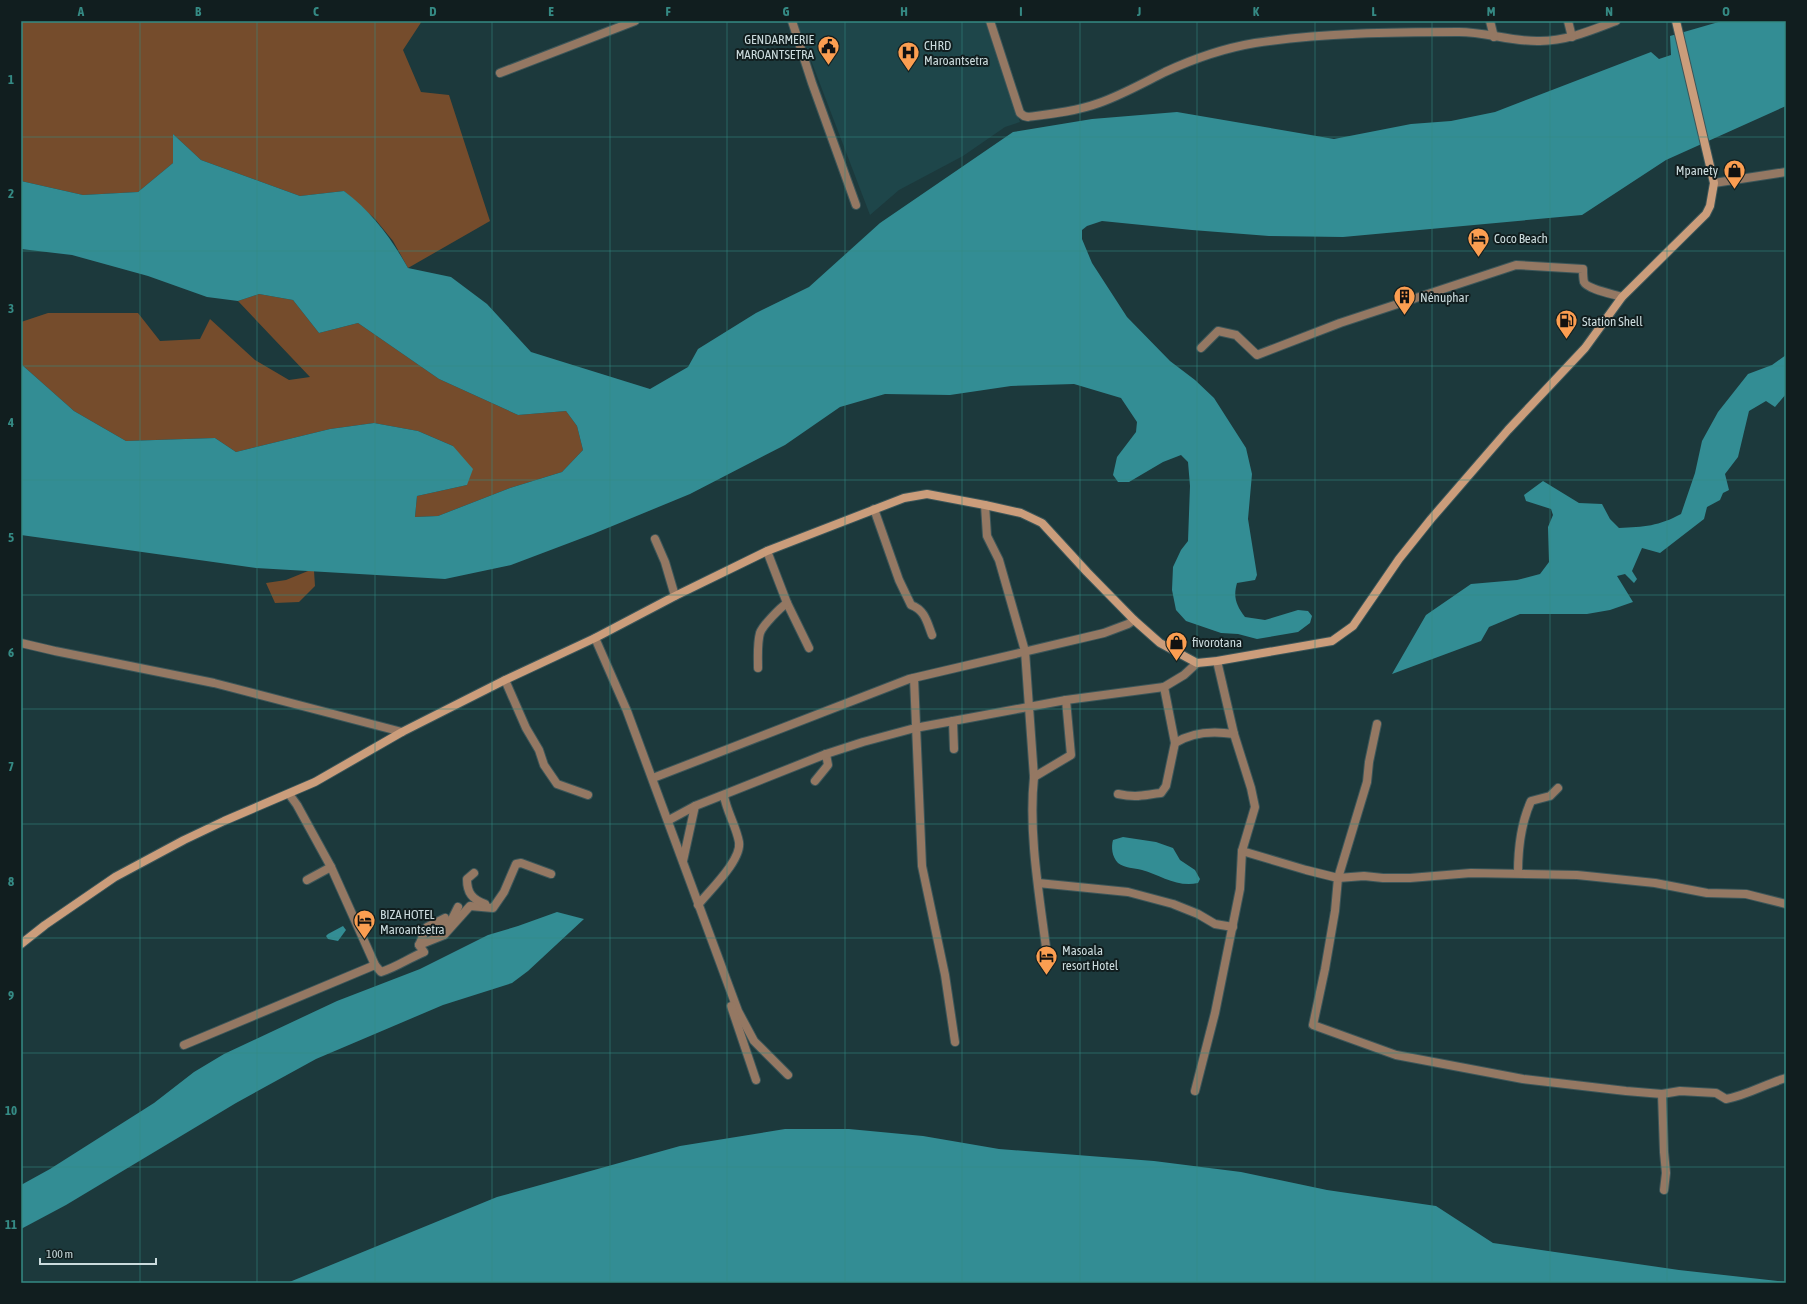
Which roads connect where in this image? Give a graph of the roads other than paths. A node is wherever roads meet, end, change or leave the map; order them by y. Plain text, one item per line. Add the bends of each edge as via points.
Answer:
1 (635, 21) edge
2 (792, 21) edge
3 (990, 21) edge
4 (1490, 21) edge
5 (1568, 21) edge
6 (1616, 21) edge
7 (1676, 21) edge
8 (1494, 37) junction
9 (1572, 37) junction
10 (500, 73) dead end
11 (1786, 172) edge
12 (1714, 183) junction
13 (856, 205) dead end
14 (1622, 298) junction
15 (1201, 348) dead end
16 (985, 505) junction
17 (874, 509) junction
18 (655, 539) dead end
19 (767, 551) junction
20 (675, 596) junction
21 (787, 603) junction
22 (1134, 620) junction
23 (932, 635) dead end
24 (595, 638) junction
25 (21, 643) edge
26 (809, 648) dead end
27 (1025, 651) junction
28 (1217, 661) junction
29 (1197, 663) junction
30 (758, 668) dead end
31 (914, 678) junction
32 (505, 680) junction
33 (1164, 687) junction
34 (1066, 700) junction
35 (1028, 707) junction
36 (953, 721) junction
37 (1377, 724) dead end
38 (915, 728) junction
39 (402, 732) junction
40 (1234, 734) junction
41 (1175, 743) junction
42 (954, 749) dead end
43 (826, 754) junction
44 (1034, 777) junction
45 (653, 778) junction
46 (815, 780) dead end
47 (1558, 788) dead end
48 (289, 794) junction
49 (1118, 794) dead end
50 (588, 795) dead end
51 (724, 796) junction
52 (695, 806) junction
53 (669, 820) junction
54 (1242, 850) junction
55 (683, 861) junction
56 (331, 867) junction
57 (474, 873) dead end
58 (1518, 873) junction
59 (550, 874) dead end
60 (1338, 878) junction
61 (307, 880) dead end
62 (1038, 883) junction
63 (1786, 904) edge
64 (698, 905) junction
65 (458, 908) dead end
66 (493, 908) junction
67 (1233, 927) junction
68 (444, 935) junction
69 (21, 944) edge
70 (418, 945) junction
71 (1047, 955) dead end
72 (375, 965) junction
73 (726, 976) junction
74 (955, 1042) dead end
75 (184, 1045) dead end
76 (788, 1075) dead end
77 (1786, 1078) edge
78 (756, 1080) dead end
79 (1195, 1091) dead end
80 (1662, 1094) junction
81 (1664, 1190) dead end

1 - 10 street
2 - 13 street
3 - 8 street via 1020,113 1028,117 1098,104 1193,61 1231,48 1254,44 1308,37 1364,34 1460,32
4 - 8 street
5 - 9 street
6 - 9 street
7 - 12 main road
8 - 9 street via 1539,41
11 - 12 street
12 - 14 main road via 1706,214
14 - 15 street via 1590,288 1584,283 1583,269 1516,265 1340,323 1257,355 1236,335 1218,331
14 - 28 main road via 1585,348 1508,430 1431,519 1399,559 1353,626 1332,641
16 - 17 main road via 927,494 904,498
16 - 22 main road via 1021,513 1042,523
16 - 27 street via 987,536 999,560
17 - 19 main road
17 - 23 street via 899,580 911,605 919,608 925,615
18 - 20 street
19 - 20 main road
19 - 21 street
20 - 24 main road
21 - 26 street
21 - 30 street via 776,611 760,632
22 - 27 street via 1104,633
22 - 29 main road via 1160,643
24 - 32 main road
24 - 45 street
25 - 39 street via 214,683
27 - 31 street
27 - 35 street
28 - 29 main road
28 - 40 street
29 - 33 street via 1184,675
31 - 38 street
31 - 45 street
32 - 39 main road
32 - 50 street via 544,765 557,784
33 - 34 street
33 - 41 street
34 - 35 street
34 - 44 street via 1071,755
35 - 36 street
35 - 44 street
36 - 38 street
36 - 42 street
37 - 60 street via 1367,782
38 - 43 street
38 - 74 street via 922,866 945,975
39 - 48 main road
40 - 41 street via 1209,732 1182,738
40 - 54 street via 1252,788 1255,807
41 - 49 street via 1166,786 1162,793 1136,797
43 - 46 street via 828,765
43 - 51 street
44 - 62 street via 1032,797
45 - 53 street
47 - 58 street via 1550,796 1531,801 1526,812 1518,852
48 - 56 street via 298,805
48 - 69 main road via 224,821 115,877
51 - 52 street
51 - 64 street via 739,845 733,864
52 - 53 street
52 - 55 street
53 - 55 street
54 - 60 street
54 - 67 street via 1240,889
55 - 64 street
56 - 61 street
56 - 72 street
57 - 66 street via 467,879 467,888 476,901
58 - 60 street via 1471,872 1383,878
58 - 63 street via 1577,875 1655,883 1707,893 1746,894
59 - 66 street via 521,863 516,864 504,892
60 - 80 street via 1335,911 1313,1025 1396,1055 1522,1079
62 - 67 street via 1128,892 1173,904 1215,924
62 - 71 street
64 - 73 street
65 - 68 street
66 - 68 street via 470,906
67 - 79 street
68 - 70 street
68 - 70 street via 445,918 427,928
70 - 72 street via 424,952 392,969 381,972
72 - 75 street
73 - 76 street via 738,1012 754,1041
73 - 78 street via 733,1012
77 - 80 street via 1744,1096 1726,1099 1716,1093
80 - 81 street via 1666,1174

